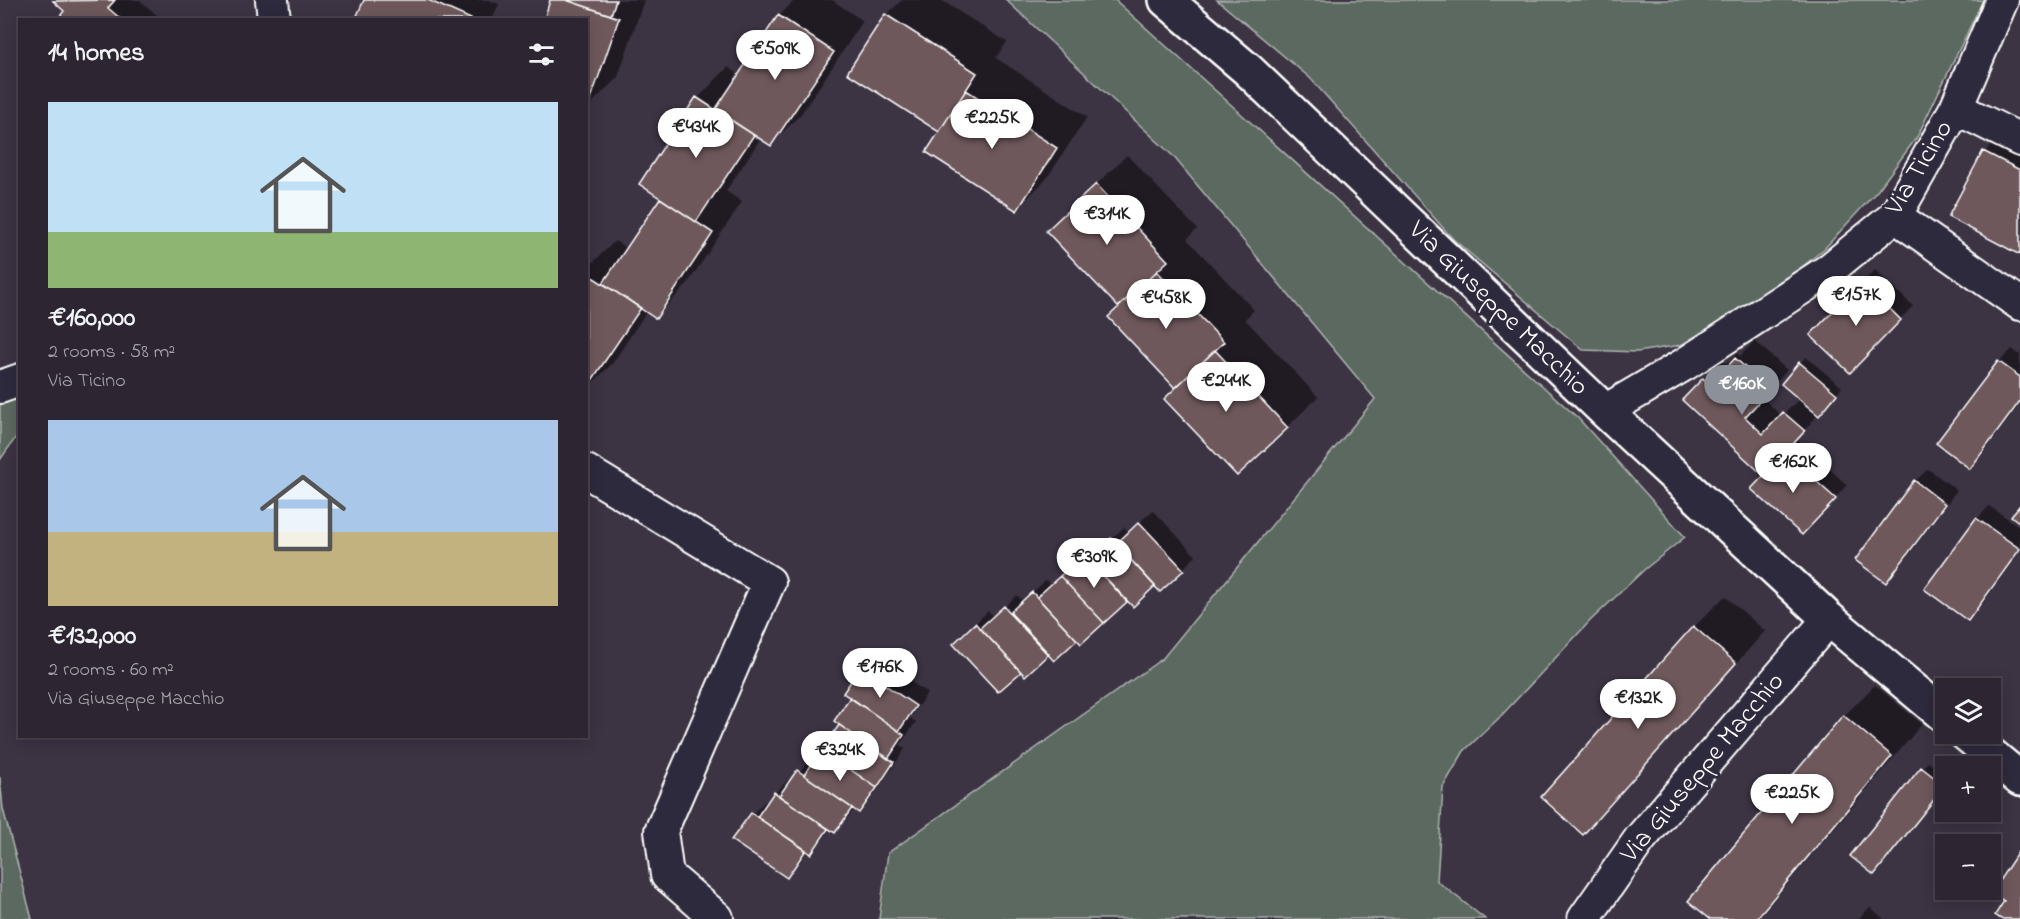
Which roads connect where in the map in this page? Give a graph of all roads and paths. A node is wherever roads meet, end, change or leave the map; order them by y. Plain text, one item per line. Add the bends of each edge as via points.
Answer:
1 (272, 0) edge
2 (1166, 0) edge
3 (2002, 0) edge
4 (274, 18) edge
5 (1956, 108) junction
6 (2020, 140) edge
7 (1895, 216) junction
8 (2020, 304) edge
9 (18, 381) edge
10 (0, 387) edge
11 (1605, 411) junction
12 (588, 472) edge
13 (1829, 619) junction
14 (1935, 708) edge
15 (1978, 744) edge
16 (2020, 779) edge
17 (1592, 916) edge
18 (717, 918) edge

1 - 4 street
2 - 11 street, Via Giuseppe Macchio via 1248,70
3 - 5 street, Via Ticino
5 - 6 street
5 - 7 street, Via Ticino
7 - 8 street
7 - 11 street, Via Ticino via 1829,270
9 - 10 street
11 - 13 street, Via Giuseppe Macchio
12 - 18 street via 769,582 661,831 667,874
13 - 14 street, Via Giuseppe Macchio
13 - 17 street, Via Giuseppe Macchio via 1640,839
15 - 16 street

